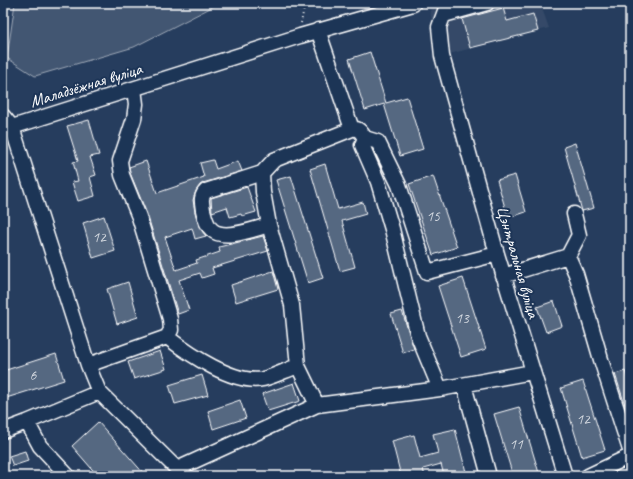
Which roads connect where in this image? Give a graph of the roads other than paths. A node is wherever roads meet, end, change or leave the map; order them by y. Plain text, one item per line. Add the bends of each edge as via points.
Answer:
1 (488, 3) edge
2 (413, 4) edge
3 (446, 9) edge
4 (318, 30) junction
5 (134, 89) junction
6 (3, 116) edge
7 (12, 127) junction
8 (352, 129) junction
9 (365, 138) junction
10 (262, 172) junction
11 (574, 214) dead end
12 (269, 225) junction
13 (497, 254) junction
14 (568, 256) junction
15 (503, 276) junction
16 (167, 337) junction
17 (88, 364) junction
18 (298, 366) junction
19 (532, 372) junction
20 (464, 385) junction
21 (440, 389) junction
22 (99, 392) junction
23 (317, 405) junction
24 (28, 422) junction
25 (3, 431) edge
26 (630, 450) edge
27 (630, 456) edge
28 (180, 472) edge
29 (68, 476) edge
30 (489, 476) edge
31 (565, 476) edge
32 (588, 476) edge

1 - 3 street
2 - 4 street, Маладзёжная вуліца
3 - 13 street, Цэнтральная вуліца via 439,27 442,56
4 - 5 street, Маладзёжная вуліца
4 - 8 street
5 - 7 street, Маладзёжная вуліца
5 - 16 street via 134,119 120,161 122,175 139,217 170,319 171,330
6 - 7 street
7 - 17 street
8 - 9 street via 360,131
8 - 10 street via 274,160
9 - 13 street via 378,142 396,180 427,272
9 - 21 street via 362,145 378,182 392,228 418,336
10 - 12 street
10 - 12 street via 206,191 201,199 205,219 211,230 218,234 231,235
11 - 14 street via 579,235
12 - 18 street via 292,305
13 - 15 street, Цэнтральная вуліца
14 - 15 street
14 - 26 street via 576,274
15 - 19 street, Цэнтральная вуліца
16 - 17 street
16 - 18 street via 225,374 245,380 262,379
17 - 22 street
18 - 23 street
19 - 20 street
19 - 31 street, Цэнтральная вуліца
20 - 21 street
20 - 30 street
21 - 23 street
22 - 24 street
22 - 28 street
23 - 28 street
24 - 25 street
24 - 29 street via 40,446
27 - 32 street

